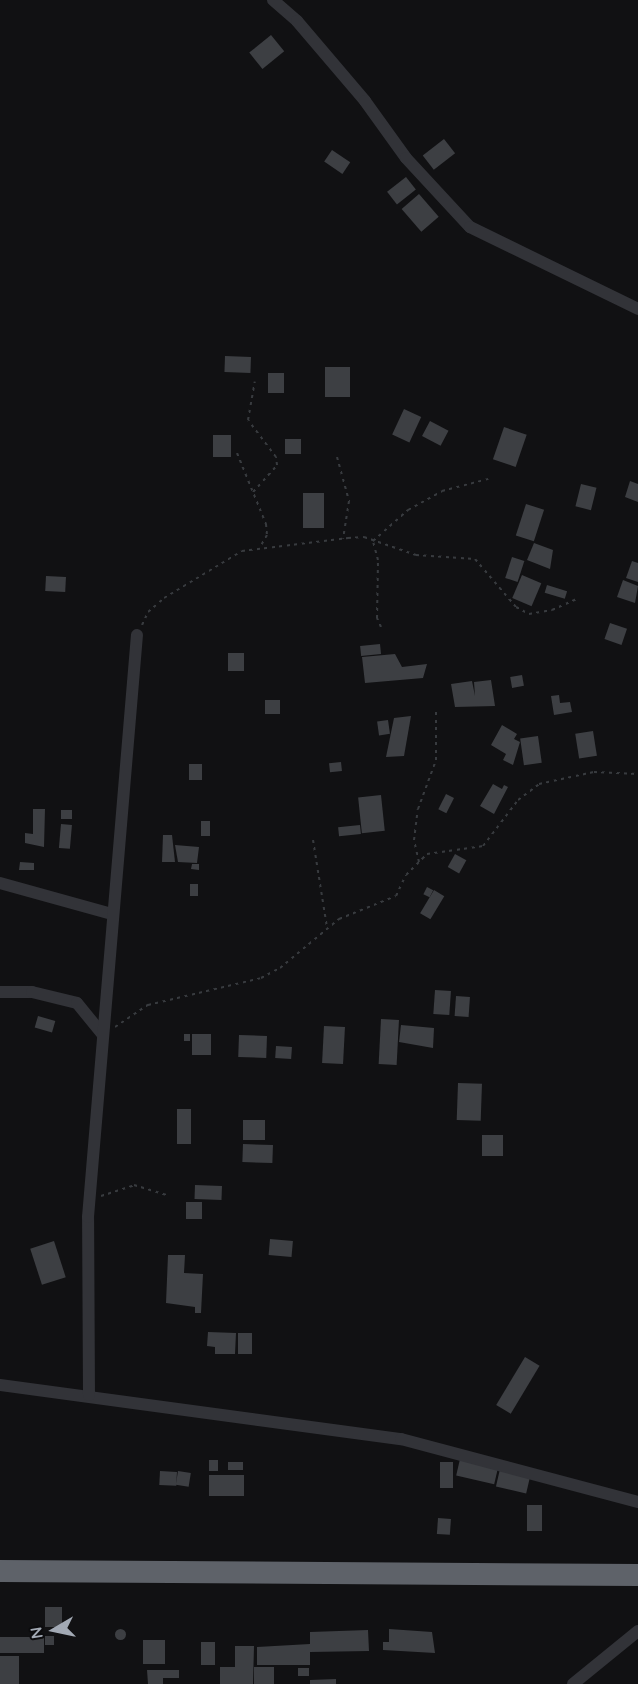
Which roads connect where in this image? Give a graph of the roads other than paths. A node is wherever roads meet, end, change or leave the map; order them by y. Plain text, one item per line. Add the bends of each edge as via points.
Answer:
1 (273, 0) edge
2 (638, 309) edge
3 (137, 635) road end
4 (0, 883) edge
5 (112, 914) junction
6 (0, 992) edge
7 (103, 1035) junction
8 (0, 1385) edge
9 (89, 1395) junction
10 (638, 1502) edge
11 (0, 1570) edge
12 (638, 1575) edge
13 (638, 1631) edge
14 (573, 1684) edge

1 - 2 street via 297,21 365,101 406,158 470,227
3 - 5 street
4 - 5 street
5 - 7 street
6 - 7 street via 32,992 77,1003
7 - 9 street via 89,1204
8 - 9 street
9 - 10 street via 401,1439
11 - 12 highway
13 - 14 street

